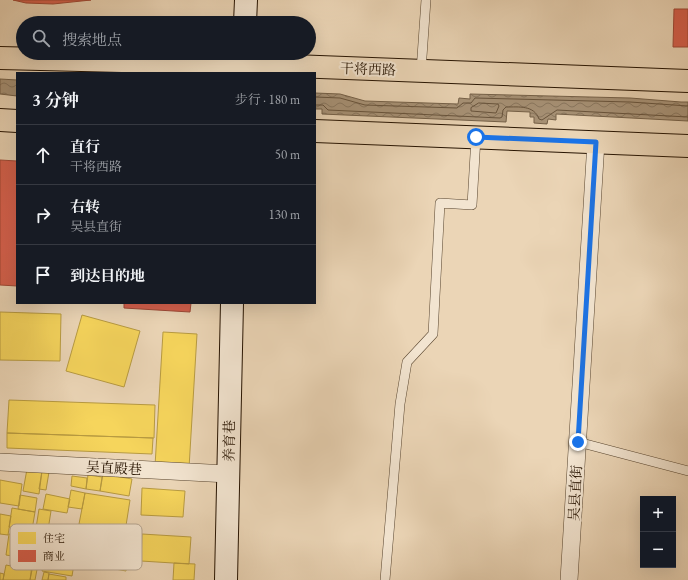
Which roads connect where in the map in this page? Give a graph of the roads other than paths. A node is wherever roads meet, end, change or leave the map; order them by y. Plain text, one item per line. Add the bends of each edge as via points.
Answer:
1 (246, 0) edge
2 (426, 0) edge
3 (245, 16) edge
4 (0, 58) edge
5 (16, 58) edge
6 (97, 60) edge
7 (242, 63) edge
8 (421, 71) junction
9 (688, 81) edge
10 (0, 120) edge
11 (16, 121) edge
12 (316, 131) edge
13 (476, 137) junction
14 (596, 142) junction
15 (688, 146) edge
16 (232, 304) edge
17 (578, 442) junction
18 (0, 462) edge
19 (688, 471) edge
20 (228, 474) junction
21 (226, 580) edge
22 (385, 580) edge
23 (570, 580) edge

1 - 3 main road
2 - 8 lane
4 - 5 main road, 干将西路
6 - 7 main road, 干将西路
7 - 8 main road, 干将西路
8 - 9 main road, 干将西路
10 - 11 main road
12 - 13 main road
13 - 14 main road
13 - 22 lane via 472,205 440,203 433,334 406,362
14 - 15 main road
14 - 17 street, 吴县直街
16 - 20 main road, 养育巷
17 - 19 lane
17 - 23 street, 吴县直街
18 - 20 street, 吴直殿巷
20 - 21 main road, 养育巷

